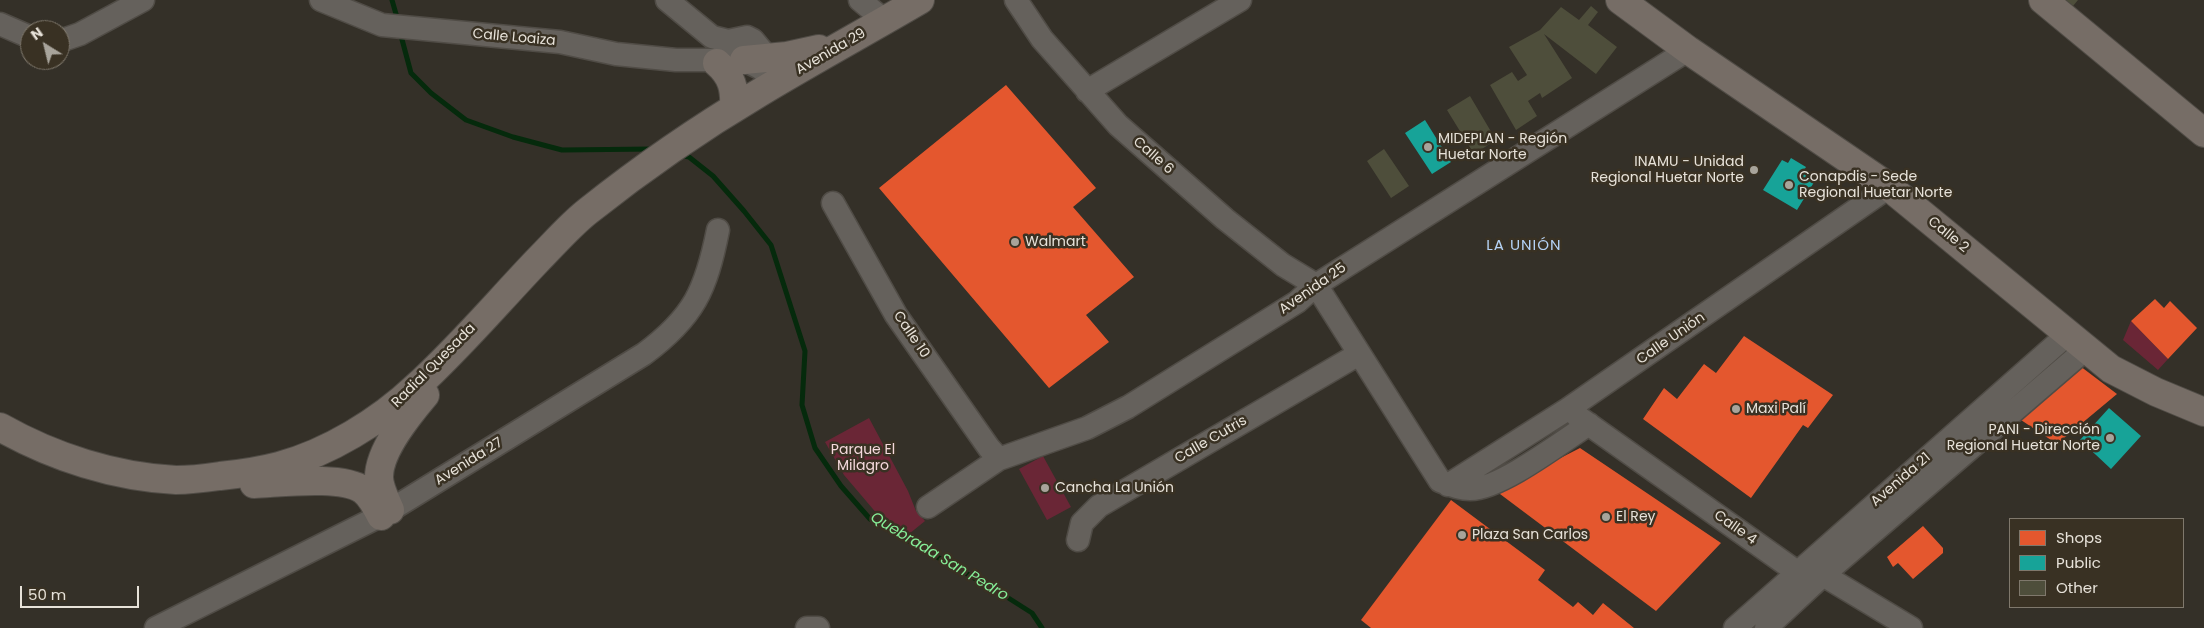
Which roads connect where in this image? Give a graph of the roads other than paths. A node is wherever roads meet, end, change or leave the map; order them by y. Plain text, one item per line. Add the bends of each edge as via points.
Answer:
1 (143, 0) edge
2 (321, 0) edge
3 (666, 0) edge
4 (860, 0) edge
5 (920, 0) edge
6 (1016, 0) edge
7 (1240, 0) edge
8 (1620, 0) edge
9 (2043, 0) edge
10 (885, 21) junction
11 (0, 24) edge
12 (20, 33) edge
13 (70, 37) edge
14 (1688, 50) junction
15 (713, 62) junction
16 (762, 73) junction
17 (1086, 91) junction
18 (734, 108) junction
19 (2204, 133) edge
20 (1889, 187) junction
21 (833, 203) dead end
22 (718, 230) dead end
23 (1316, 285) junction
24 (462, 341) junction
25 (2077, 342) junction
26 (1359, 354) junction
27 (1568, 410) junction
28 (2204, 412) edge
29 (1589, 424) junction
30 (0, 427) edge
31 (1000, 460) junction
32 (177, 480) junction
33 (1448, 484) junction
34 (928, 507) dead end
35 (386, 513) junction
36 (1078, 540) dead end
37 (1797, 572) junction
38 (1822, 575) junction
39 (156, 628) edge
40 (807, 628) edge
41 (818, 628) edge
42 (1735, 628) edge
43 (1766, 628) edge
44 (1911, 628) edge

1 - 13 street
2 - 15 street, Calle Loaiza via 382,25 560,42 616,54
3 - 16 street via 712,37 728,41 747,37 753,40
4 - 10 street
5 - 10 main road
6 - 17 street, Calle 6 via 1042,40
7 - 17 street
8 - 14 main road, Calle 2
9 - 19 main road
10 - 16 main road, Avenida 29 via 856,38
11 - 12 street
14 - 20 main road, Calle 2
14 - 23 street, Avenida 25
15 - 16 street, Calle Loaiza
15 - 16 street, Calle Loaiza via 750,78
15 - 18 main road via 725,70 734,87
16 - 18 main road, Radial Quesada
17 - 23 street, Calle 6 via 1118,125 1225,219 1283,265
18 - 24 main road, Radial Quesada via 584,214
20 - 25 main road, Calle 2
20 - 27 street, Calle Unión
21 - 31 street, Calle 10 via 896,315
22 - 35 street, Avenida 27 via 706,280 696,301 667,337
23 - 26 street
23 - 31 street, Avenida 25 via 1297,302 1128,407 1087,428
24 - 32 main road, Radial Quesada via 388,411 338,441 282,466
24 - 35 main road via 438,379 407,416 384,458 379,476
25 - 28 main road, Calle 2 via 2118,373
25 - 37 street, Avenida 21
25 - 38 street, Avenida 21
26 - 33 street via 1435,476
26 - 36 street, Calle Cutris via 1098,506 1082,523
27 - 29 street, Calle 4
27 - 33 street, Calle Unión
29 - 33 street via 1486,487 1470,489
29 - 37 street, Calle 4
30 - 32 main road, Radial Quesada via 60,455 112,472
31 - 34 street, Avenida 25
32 - 35 main road via 246,485 334,481 364,491
35 - 39 street, Avenida 27
37 - 38 street, Calle 4
37 - 42 street, Avenida 21
38 - 43 street, Avenida 21
38 - 44 street, Calle 4
40 - 41 street

